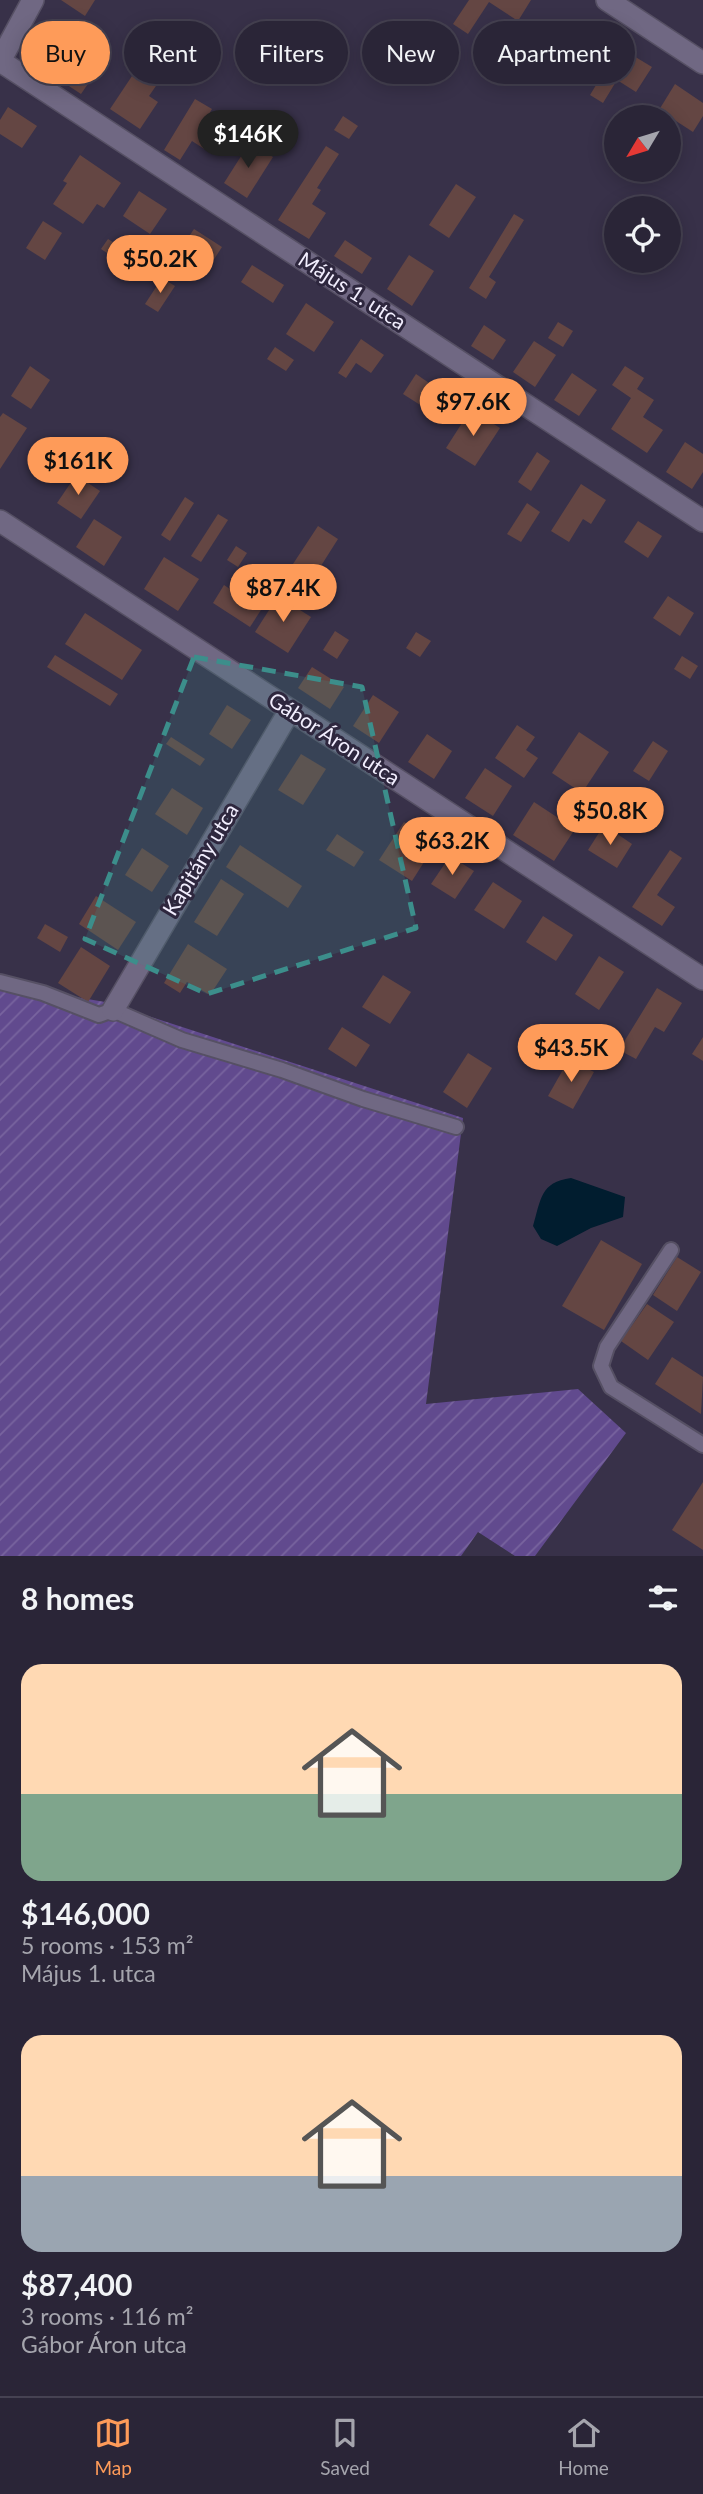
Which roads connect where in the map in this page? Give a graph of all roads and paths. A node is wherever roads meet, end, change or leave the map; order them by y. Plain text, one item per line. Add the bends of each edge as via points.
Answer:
1 (33, 0) edge
2 (607, 0) edge
3 (0, 61) edge
4 (703, 63) edge
5 (703, 520) edge
6 (0, 521) edge
7 (290, 710) junction
8 (703, 979) edge
9 (0, 982) edge
10 (113, 1010) junction
11 (456, 1126) dead end
12 (671, 1250) dead end
13 (703, 1445) edge

1 - 3 street
2 - 4 street
3 - 5 street, Május 1. utca
6 - 7 street, Gábor Áron utca
7 - 8 street, Gábor Áron utca
7 - 10 street, Kapitány utca
9 - 10 lane via 43,993 86,1012 99,1015
10 - 11 lane via 182,1040
12 - 13 lane via 607,1347 601,1366 611,1387

